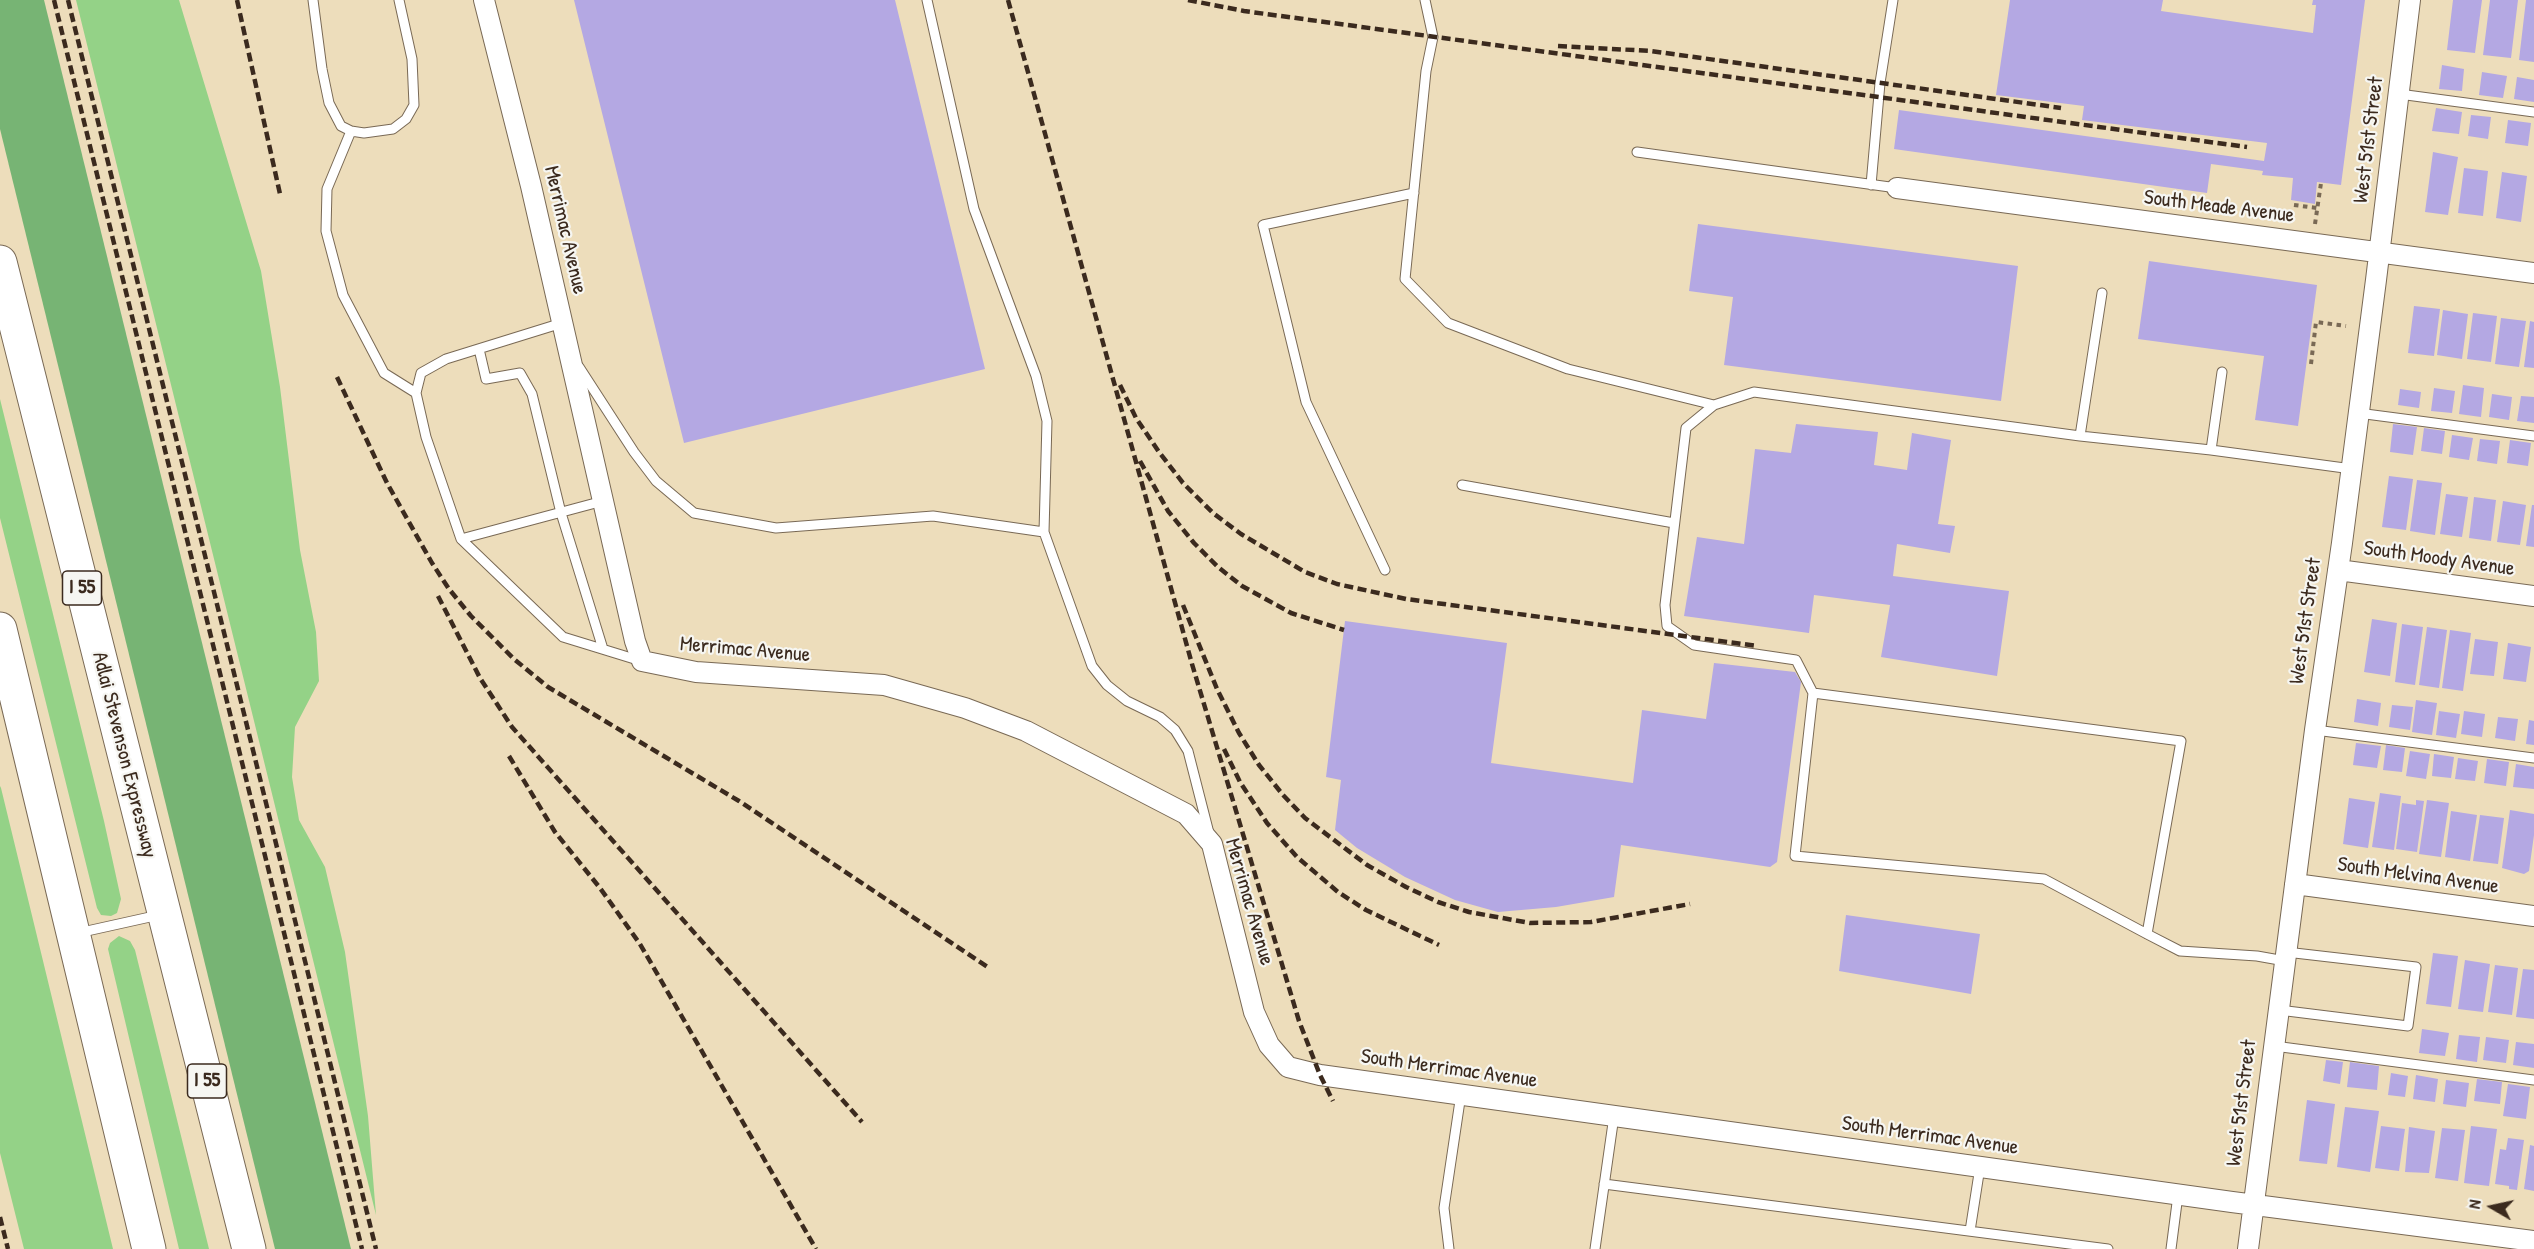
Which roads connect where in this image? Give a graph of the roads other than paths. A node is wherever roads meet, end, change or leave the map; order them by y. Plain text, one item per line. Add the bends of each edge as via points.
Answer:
1 (313, 0) edge
2 (399, 0) edge
3 (484, 0) edge
4 (927, 0) edge
5 (1425, 0) edge
6 (1893, 0) edge
7 (2410, 0) edge
8 (2399, 94) junction
9 (2534, 112) edge
10 (351, 131) junction
11 (1637, 152) dead end
12 (1871, 185) junction
13 (1897, 188) joint
14 (1414, 193) junction
15 (2380, 252) junction
16 (0, 262) edge
17 (2534, 273) edge
18 (2102, 293) dead end
19 (562, 323) junction
20 (479, 349) junction
21 (569, 353) junction
22 (2222, 372) dead end
23 (416, 393) junction
24 (1714, 405) junction
25 (2358, 413) junction
26 (2080, 436) junction
27 (2534, 436) edge
28 (2211, 450) junction
29 (2352, 469) junction
30 (1462, 485) dead end
31 (603, 501) junction
32 (561, 513) junction
33 (1674, 523) junction
34 (1044, 532) junction
35 (461, 539) junction
36 (1384, 570) dead end
37 (2338, 570) junction
38 (2534, 596) edge
39 (0, 629) edge
40 (603, 649) junction
41 (642, 661) junction
42 (1813, 693) junction
43 (2315, 730) junction
44 (2534, 758) edge
45 (1212, 844) junction
46 (2295, 884) junction
47 (164, 914) junction
48 (2534, 916) edge
49 (73, 934) junction
50 (2147, 934) junction
51 (2286, 956) junction
52 (2279, 1010) junction
53 (2274, 1046) junction
54 (1320, 1075) joint
55 (2534, 1080) edge
56 (1461, 1095) junction
57 (1614, 1116) junction
58 (1980, 1167) junction
59 (1605, 1184) junction
60 (2178, 1195) junction
61 (2253, 1205) junction
62 (1970, 1231) junction
63 (2534, 1241) edge
64 (149, 1249) edge
65 (249, 1249) edge
66 (1449, 1249) edge
67 (1595, 1249) edge
68 (2108, 1249) edge
69 (2171, 1249) edge
70 (2248, 1249) edge

1 - 10 lane via 329,103 340,126
2 - 10 lane via 412,59 414,105 406,119 393,129
3 - 19 street, Merrimac Avenue
4 - 34 lane via 974,209 1036,376 1047,421
5 - 14 lane via 1433,36
6 - 12 lane via 1880,83
7 - 8 street, West 51st Street
8 - 9 lane
8 - 15 street, West 51st Street
10 - 23 lane via 327,189 326,231 343,295 384,373
11 - 12 lane
12 - 13 lane
13 - 15 street, South Meade Avenue
14 - 24 lane via 1405,279 1448,323 1568,369
14 - 36 lane via 1263,225 1306,402
15 - 17 street, South Meade Avenue
15 - 25 street, West 51st Street
16 - 47 highway, Adlai Stevenson Expressway / I 55
18 - 26 lane
19 - 20 lane
19 - 21 street, Merrimac Avenue
20 - 23 lane via 446,359 421,373
20 - 32 lane via 486,379 520,373 532,394
21 - 31 street, Merrimac Avenue
21 - 34 lane via 650,474 694,513 776,528 933,516
22 - 28 lane
23 - 35 lane via 426,437
24 - 26 lane via 1754,392
24 - 33 lane via 1686,428
25 - 27 lane
25 - 29 street, West 51st Street
26 - 28 lane
28 - 29 lane
29 - 37 street, West 51st Street
30 - 33 lane
31 - 32 lane
31 - 41 street, Merrimac Avenue
32 - 35 lane
32 - 40 lane
33 - 42 lane via 1665,605 1667,626 1694,645 1796,660
34 - 45 lane via 1092,666 1127,701 1168,723 1188,752
35 - 40 lane via 563,637
37 - 38 street, South Moody Avenue
37 - 43 street, West 51st Street
39 - 49 highway
40 - 41 lane
41 - 45 street, Merrimac Avenue via 696,672 884,685 965,708 1026,731 1186,814
42 - 50 lane via 1795,856 2044,879
42 - 50 lane via 2181,741
43 - 44 lane
43 - 46 street, West 51st Street
45 - 54 street, Merrimac Avenue via 1254,1012 1269,1046 1288,1067
46 - 48 street, South Melvina Avenue
46 - 51 street, West 51st Street
47 - 49 lane
47 - 65 highway, Adlai Stevenson Expressway / I 55
49 - 64 highway
50 - 51 lane via 2180,951
51 - 52 street, West 51st Street
51 - 52 lane via 2416,967 2408,1026
52 - 53 street, West 51st Street
53 - 55 lane
53 - 61 street, West 51st Street
54 - 56 street, South Merrimac Avenue
56 - 57 street, South Merrimac Avenue
56 - 66 lane via 1444,1208
57 - 58 street, South Merrimac Avenue
57 - 59 lane
58 - 60 street, South Merrimac Avenue
58 - 62 lane
59 - 62 lane
59 - 67 lane
60 - 61 street, South Merrimac Avenue
60 - 69 lane
61 - 63 street, South Merrimac Avenue
61 - 70 street, West 51st Street
62 - 68 lane

